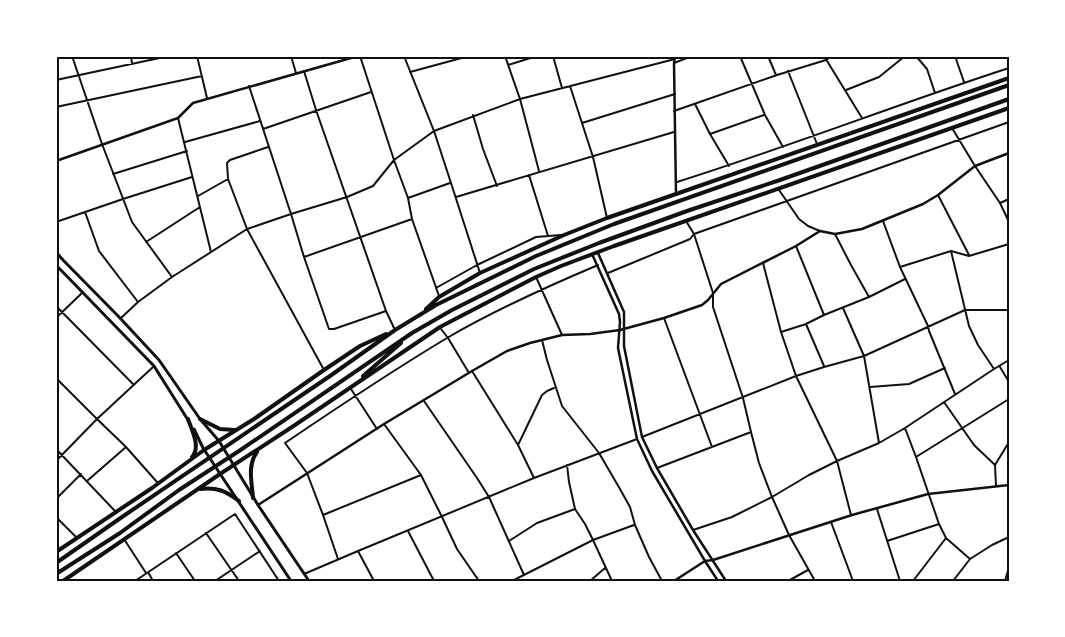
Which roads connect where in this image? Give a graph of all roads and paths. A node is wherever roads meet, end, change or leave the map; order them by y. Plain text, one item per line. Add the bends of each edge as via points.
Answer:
1 (72, 56) edge
2 (131, 56) edge
3 (170, 56) edge
4 (197, 56) edge
5 (291, 56) edge
6 (359, 56) edge
7 (404, 56) edge
8 (469, 56) edge
9 (505, 56) edge
10 (537, 56) edge
11 (553, 56) edge
12 (692, 56) edge
13 (740, 56) edge
14 (768, 56) edge
15 (824, 56) edge
16 (832, 56) edge
17 (905, 56) edge
18 (916, 56) edge
19 (955, 56) edge
20 (353, 57) edge
21 (675, 57) edge
22 (826, 60) junction
23 (674, 63) junction
24 (132, 64) junction
25 (508, 65) junction
26 (1009, 68) edge
27 (304, 71) junction
28 (788, 71) junction
29 (410, 72) junction
30 (296, 74) junction
31 (78, 75) junction
32 (777, 75) junction
33 (202, 76) junction
34 (1009, 78) edge
35 (56, 80) edge
36 (964, 83) junction
37 (753, 84) junction
38 (1009, 85) edge
39 (249, 86) junction
40 (570, 86) junction
41 (562, 88) junction
42 (846, 90) junction
43 (371, 92) junction
44 (935, 93) junction
45 (675, 94) junction
46 (207, 98) junction
47 (520, 99) junction
48 (1009, 99) edge
49 (87, 101) junction
50 (695, 104) junction
51 (56, 108) edge
52 (1009, 108) edge
53 (316, 110) junction
54 (674, 111) junction
55 (765, 114) junction
56 (473, 115) junction
57 (178, 118) junction
58 (862, 119) junction
59 (260, 121) junction
60 (1009, 122) edge
61 (582, 123) junction
62 (952, 128) junction
63 (263, 129) junction
64 (434, 131) junction
65 (674, 132) junction
66 (710, 134) junction
67 (814, 135) junction
68 (958, 140) junction
69 (185, 142) junction
70 (102, 144) junction
71 (818, 145) junction
72 (268, 147) junction
73 (783, 147) junction
74 (187, 151) junction
75 (1009, 153) edge
76 (593, 157) junction
77 (394, 160) junction
78 (56, 161) edge
79 (728, 166) junction
80 (975, 166) junction
81 (539, 172) junction
82 (113, 174) junction
83 (529, 175) junction
84 (192, 177) junction
85 (228, 179) junction
86 (677, 182) junction
87 (451, 183) junction
88 (497, 186) junction
89 (779, 188) junction
90 (676, 194) junction
91 (938, 195) junction
92 (198, 196) junction
93 (347, 197) junction
94 (456, 197) junction
95 (408, 198) junction
96 (123, 199) junction
97 (1009, 199) edge
98 (786, 201) junction
99 (1000, 203) junction
100 (200, 208) junction
101 (85, 212) junction
102 (291, 214) junction
103 (412, 218) junction
104 (607, 218) junction
105 (686, 221) junction
106 (883, 221) junction
107 (56, 222) edge
108 (1009, 222) edge
109 (247, 229) junction
110 (820, 231) junction
111 (694, 234) junction
112 (835, 234) junction
113 (564, 235) junction
114 (548, 236) junction
115 (360, 237) junction
116 (146, 242) junction
117 (1009, 244) edge
118 (796, 246) junction
119 (951, 251) junction
120 (56, 252) edge
121 (598, 252) junction
122 (212, 253) junction
123 (592, 254) junction
124 (969, 256) junction
125 (304, 257) junction
126 (763, 263) junction
127 (56, 265) edge
128 (477, 265) junction
129 (598, 265) junction
130 (900, 267) junction
131 (608, 273) junction
132 (480, 274) junction
133 (172, 277) junction
134 (536, 277) junction
135 (906, 279) junction
136 (436, 288) junction
137 (542, 289) junction
138 (83, 292) junction
139 (714, 292) junction
140 (440, 297) junction
141 (869, 297) junction
142 (138, 302) junction
143 (56, 306) edge
144 (843, 308) junction
145 (386, 310) junction
146 (965, 310) junction
147 (1009, 310) edge
148 (62, 312) junction
149 (824, 315) junction
150 (417, 317) junction
151 (56, 318) edge
152 (120, 318) junction
153 (664, 318) junction
154 (806, 324) junction
155 (928, 326) junction
156 (440, 327) junction
157 (625, 329) junction
158 (395, 330) junction
159 (620, 330) junction
160 (781, 332) junction
161 (412, 334) junction
162 (562, 335) junction
163 (448, 338) junction
164 (542, 340) junction
165 (864, 356) junction
166 (1009, 360) edge
167 (154, 366) junction
168 (1000, 366) junction
169 (824, 367) junction
170 (945, 368) junction
171 (994, 369) junction
172 (324, 370) junction
173 (470, 372) junction
174 (796, 376) junction
175 (56, 378) edge
176 (1009, 382) edge
177 (133, 384) junction
178 (870, 387) junction
179 (350, 388) junction
180 (555, 388) junction
181 (956, 394) junction
182 (355, 396) junction
183 (743, 398) junction
184 (1009, 399) edge
185 (424, 401) junction
186 (944, 402) junction
187 (700, 414) junction
188 (97, 419) junction
189 (188, 419) junction
190 (200, 419) junction
191 (384, 424) junction
192 (905, 428) junction
193 (963, 428) junction
194 (377, 429) junction
195 (237, 430) junction
196 (751, 432) junction
197 (642, 437) junction
198 (636, 439) junction
199 (219, 441) junction
200 (1009, 442) edge
201 (879, 443) junction
202 (518, 445) junction
203 (126, 447) junction
204 (712, 447) junction
205 (260, 448) junction
206 (56, 449) edge
207 (204, 449) junction
208 (599, 453) junction
209 (62, 455) junction
210 (916, 457) junction
211 (56, 461) edge
212 (837, 461) junction
213 (184, 464) junction
214 (234, 465) junction
215 (567, 465) junction
216 (995, 465) junction
217 (657, 468) junction
218 (307, 473) junction
219 (81, 474) junction
220 (220, 474) junction
221 (421, 475) junction
222 (534, 478) junction
223 (87, 481) junction
224 (158, 483) junction
225 (1009, 485) edge
226 (996, 486) junction
227 (198, 489) junction
228 (928, 494) junction
229 (488, 497) junction
230 (772, 497) junction
231 (254, 498) junction
232 (56, 499) edge
233 (239, 501) junction
234 (258, 505) junction
235 (575, 509) junction
236 (877, 509) junction
237 (116, 512) junction
238 (323, 515) junction
239 (852, 515) junction
240 (442, 516) junction
241 (56, 517) edge
242 (831, 522) junction
243 (939, 524) junction
244 (635, 525) junction
245 (694, 530) junction
246 (408, 531) junction
247 (206, 533) junction
248 (789, 535) junction
249 (1009, 537) edge
250 (77, 538) junction
251 (946, 538) junction
252 (124, 539) junction
253 (593, 540) junction
254 (887, 541) junction
255 (509, 542) junction
256 (358, 550) junction
257 (260, 551) junction
258 (56, 552) edge
259 (176, 553) junction
260 (970, 559) junction
261 (338, 560) junction
262 (713, 560) junction
263 (705, 561) junction
264 (56, 563) edge
265 (1009, 566) edge
266 (606, 568) junction
267 (232, 569) junction
268 (809, 570) junction
269 (147, 573) junction
270 (56, 574) edge
271 (304, 574) junction
272 (524, 575) junction
273 (513, 580) edge
274 (63, 581) edge
275 (135, 581) edge
276 (153, 581) edge
277 (195, 581) edge
278 (215, 581) edge
279 (239, 581) edge
280 (279, 581) edge
281 (291, 581) edge
282 (308, 581) edge
283 (374, 581) edge
284 (434, 581) edge
285 (479, 581) edge
286 (590, 581) edge
287 (612, 581) edge
288 (662, 581) edge
289 (674, 581) edge
290 (718, 581) edge
291 (726, 581) edge
292 (788, 581) edge
293 (816, 581) edge
294 (853, 581) edge
295 (900, 581) edge
296 (913, 581) edge
297 (953, 581) edge
298 (1005, 581) edge

1 - 31 street
2 - 24 street
3 - 24 street
4 - 33 street
5 - 30 street
6 - 20 street
6 - 43 street
7 - 29 street
8 - 29 street
9 - 25 street
10 - 25 street
11 - 41 street
12 - 23 street
13 - 37 street
14 - 32 street
15 - 22 street
16 - 22 street
17 - 42 street via 879,77
18 - 44 street via 927,69
19 - 36 street
20 - 27 street
21 - 23 street
21 - 40 street
22 - 28 street
22 - 42 street
23 - 45 street
24 - 31 street
25 - 47 street
26 - 36 street
27 - 30 street
27 - 53 street
28 - 32 street
28 - 67 street
29 - 64 street
30 - 39 street
31 - 35 street
31 - 49 street
32 - 37 street
33 - 46 street
33 - 49 street
34 - 71 highway
36 - 44 street
37 - 50 street
37 - 55 street
38 - 150 highway via 614,224 536,256
39 - 46 street
39 - 59 street
40 - 41 street
40 - 61 street
41 - 47 street
42 - 58 street
43 - 53 street
43 - 77 street
44 - 58 street
45 - 54 street
45 - 61 street
46 - 57 street via 193,102
47 - 56 street
47 - 81 street
48 - 161 highway via 599,243 534,269
49 - 51 street
49 - 70 street
50 - 54 street
50 - 66 street
52 - 62 highway
53 - 63 street
53 - 93 street
54 - 65 street
55 - 66 street
55 - 73 street
56 - 64 street
56 - 88 street
57 - 69 street
57 - 70 street
58 - 67 street
59 - 63 street
59 - 69 street
60 - 68 street
61 - 76 street
62 - 68 street
62 - 89 highway
63 - 72 street
64 - 77 street
64 - 87 street
65 - 76 street
65 - 86 street
66 - 79 street
67 - 71 street
67 - 73 street
68 - 80 street
68 - 98 street
69 - 74 street
70 - 78 street
70 - 82 street
71 - 90 highway
72 - 85 street via 230,160 227,164
72 - 102 street
73 - 79 street
74 - 82 street
74 - 84 street
75 - 80 street
76 - 81 street
76 - 104 street
77 - 93 street via 373,186
77 - 95 street
79 - 86 street
80 - 91 street
80 - 99 street
81 - 83 street
82 - 96 street
83 - 88 street
83 - 114 street
84 - 92 street
84 - 96 street
85 - 92 street
85 - 109 street
86 - 90 street
87 - 94 street
87 - 95 street
88 - 94 street
89 - 98 street
89 - 105 highway
90 - 104 highway
91 - 106 street
91 - 124 street
92 - 100 street
93 - 102 street
93 - 115 street
94 - 128 street
95 - 103 street
96 - 101 street
96 - 116 street via 132,222
97 - 99 street
98 - 110 street via 799,219
98 - 111 street
99 - 108 street
100 - 116 street
100 - 122 street
101 - 107 street
101 - 142 street via 99,251
102 - 109 street
102 - 125 street
103 - 115 street
103 - 136 street
104 - 113 highway
105 - 111 street
105 - 121 highway
106 - 112 street
106 - 130 street
109 - 122 street
109 - 172 street
110 - 112 street
110 - 118 street
111 - 131 street via 690,239
111 - 139 street
112 - 141 street
113 - 114 street
113 - 132 highway
114 - 128 street via 536,238
115 - 125 street
115 - 145 street
116 - 133 street
117 - 124 street
118 - 126 street
118 - 149 street
119 - 124 street
119 - 130 street
119 - 146 street
120 - 152 main road
121 - 123 highway
121 - 131 street
122 - 133 street
123 - 129 street
123 - 134 highway
125 - 145 street via 329,328
126 - 139 street via 721,284
126 - 160 street
127 - 138 main road
128 - 132 street
128 - 136 street
129 - 137 street
129 - 159 street via 619,314
130 - 135 street
131 - 157 street via 624,312
132 - 140 highway
133 - 142 street
134 - 137 street
134 - 156 highway
135 - 141 street
135 - 155 street
136 - 140 street
137 - 162 street
137 - 163 street
138 - 148 street
138 - 167 main road
139 - 153 street via 702,305
139 - 183 street via 713,307
140 - 150 highway
141 - 144 street
142 - 152 street
143 - 148 street
144 - 149 street
144 - 165 street
145 - 158 street
146 - 147 street
146 - 155 street
146 - 171 street via 978,345
148 - 151 street
148 - 177 street
149 - 154 street
150 - 158 highway
152 - 190 main road via 160,360
153 - 157 street
153 - 187 street
154 - 160 street
154 - 169 street
155 - 165 street
155 - 170 street
156 - 163 street
156 - 179 highway
157 - 159 street
157 - 197 street via 624,346
158 - 172 highway via 360,346
158 - 264 highway
159 - 162 street
159 - 198 street via 618,348
160 - 174 street
161 - 179 highway
161 - 270 highway
162 - 164 street
163 - 173 street
163 - 182 street
164 - 173 street via 507,351
164 - 180 street
165 - 169 street
165 - 178 street
166 - 168 street
167 - 177 street
167 - 189 main road
168 - 171 street
168 - 176 street
169 - 174 street
170 - 178 street via 909,384
170 - 181 street
171 - 181 street
172 - 195 highway
173 - 185 street
173 - 202 street
174 - 183 street
174 - 212 street
175 - 188 street
177 - 188 street
178 - 201 street
179 - 182 street
179 - 205 highway
180 - 202 street via 542,395
180 - 208 street via 562,406
181 - 186 street
182 - 194 street
182 - 218 street via 284,443
183 - 187 street
183 - 196 street
184 - 193 street
185 - 191 street
185 - 229 street
186 - 192 street
186 - 193 street
187 - 197 street
187 - 204 street
188 - 203 street
188 - 209 street
189 - 207 main road
189 - 213 highway via 196,450
190 - 195 highway via 220,429
190 - 199 main road
191 - 194 street
191 - 221 street
192 - 201 street
192 - 210 street
193 - 210 street
193 - 216 street via 974,445
194 - 218 street
195 - 199 highway
196 - 204 street
196 - 230 street
197 - 217 street
198 - 208 street
198 - 263 street
199 - 207 highway
199 - 214 main road
200 - 216 street
201 - 212 street
202 - 222 street
203 - 223 street
203 - 224 street
204 - 217 street
205 - 214 highway
205 - 231 highway via 251,466
206 - 209 street
207 - 213 highway
207 - 220 main road
208 - 215 street
208 - 244 street via 630,508
209 - 211 street
209 - 219 street
210 - 228 street
212 - 230 street
212 - 239 street
213 - 224 highway
214 - 220 highway
214 - 231 main road
215 - 222 street
215 - 235 street
216 - 226 street
217 - 245 street
218 - 234 street
218 - 238 street
219 - 223 street
219 - 232 street
220 - 227 highway
220 - 233 main road
221 - 238 street
221 - 240 street
222 - 229 street
223 - 237 street
224 - 237 highway
225 - 226 street
226 - 228 street
227 - 233 highway via 227,492
227 - 252 highway
228 - 236 street
228 - 243 street
229 - 240 street
229 - 255 street
230 - 245 street via 732,517
230 - 248 street
231 - 234 main road
233 - 281 main road
234 - 271 main road
235 - 253 street
235 - 255 street via 537,523
236 - 239 street
236 - 254 street
237 - 250 highway
238 - 261 street
239 - 242 street
240 - 246 street
240 - 285 street via 457,549
241 - 250 street
242 - 248 street
242 - 294 street
243 - 251 street
243 - 254 street
244 - 253 street
244 - 288 street
245 - 262 street
246 - 256 street
246 - 284 street
247 - 257 street via 235,514
247 - 259 street
247 - 267 street
248 - 262 street
248 - 268 street
249 - 260 street
250 - 258 highway
251 - 260 street
251 - 296 street
252 - 269 street
252 - 274 highway
253 - 266 street
253 - 272 street
254 - 295 street
255 - 272 street
256 - 261 street
256 - 283 street
257 - 267 street
257 - 280 street
259 - 269 street
259 - 277 street
260 - 297 street
261 - 271 street
262 - 263 street
262 - 291 street
263 - 289 street
263 - 290 street
265 - 298 street
266 - 286 street
266 - 287 street
267 - 278 street
267 - 279 street
268 - 292 street
268 - 293 street
269 - 275 street
269 - 276 street
271 - 282 main road
272 - 273 street

